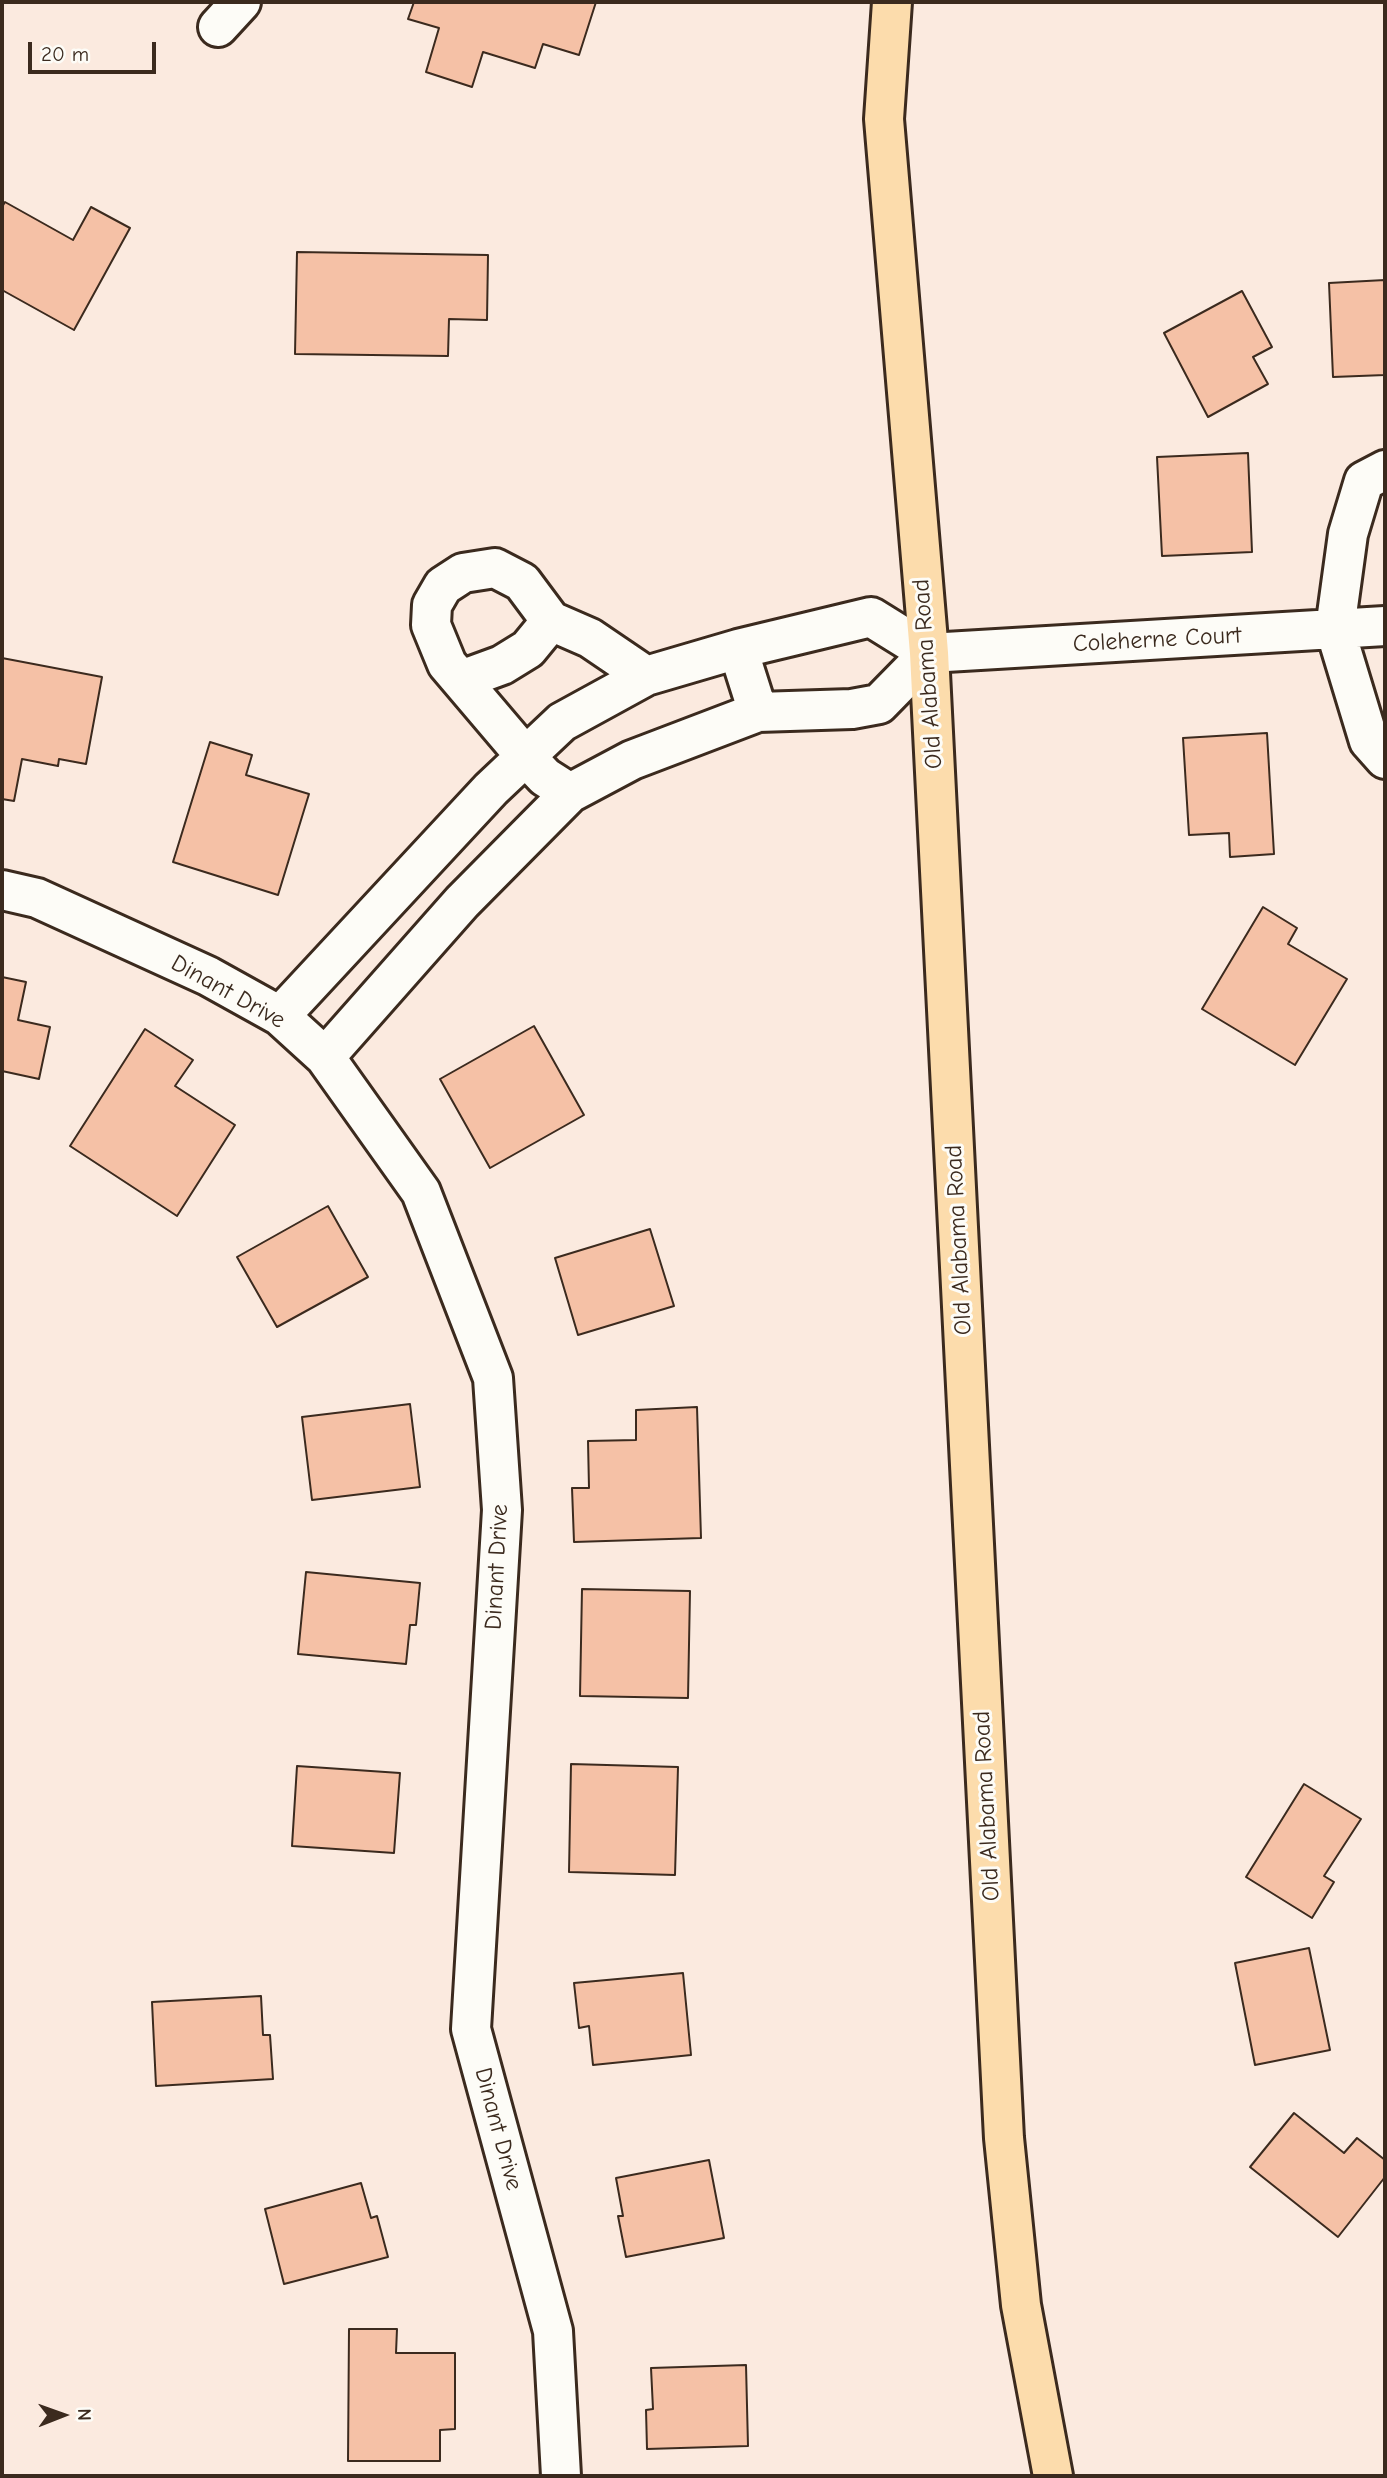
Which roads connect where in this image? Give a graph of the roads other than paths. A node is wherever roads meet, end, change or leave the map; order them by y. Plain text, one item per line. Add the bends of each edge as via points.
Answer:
1 (892, 2) edge
2 (1385, 470) edge
3 (551, 621) junction
4 (1385, 626) edge
5 (1335, 629) junction
6 (738, 649) junction
7 (929, 653) junction
8 (646, 676) junction
9 (461, 680) junction
10 (758, 712) junction
11 (526, 757) junction
12 (1385, 759) edge
13 (570, 793) junction
14 (2, 890) edge
15 (280, 1016) junction
16 (325, 1057) junction
17 (561, 2476) edge
18 (1053, 2476) edge

1 - 7 main road, Old Alabama Road via 884,119
2 - 5 street via 1364,481 1348,534
3 - 8 street via 590,638
3 - 9 street via 528,649 502,665
3 - 9 street via 522,582 495,568 453,579 432,605 431,625 447,664
4 - 5 street, Coleherne Court
5 - 7 street, Coleherne Court
5 - 12 street via 1370,741
6 - 7 street via 871,617
6 - 8 street
6 - 10 street
7 - 10 street via 879,704
7 - 18 main road, Old Alabama Road via 1004,2138 1021,2305
8 - 11 street via 562,722
9 - 11 street
10 - 13 street via 632,760
11 - 13 street
11 - 15 street
13 - 16 street via 462,902
14 - 15 street, Dinant Drive via 37,898 208,976
15 - 16 street, Dinant Drive
16 - 17 street, Dinant Drive via 421,1192 493,1378 502,1510 471,2029 553,2331

